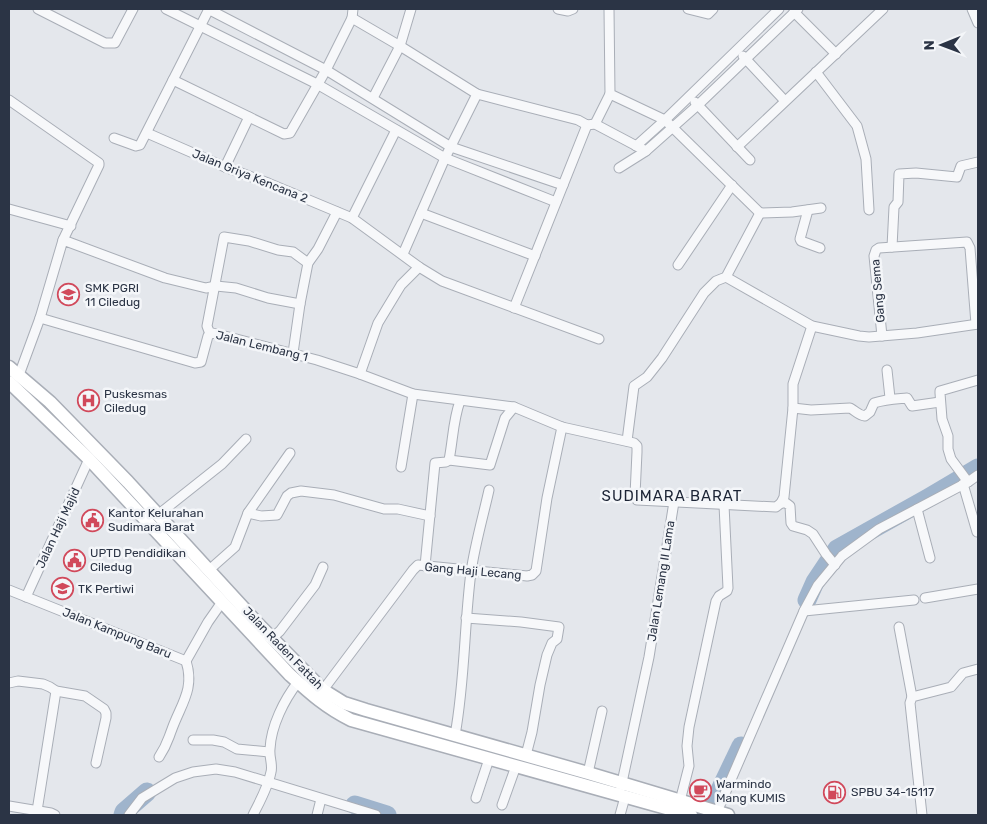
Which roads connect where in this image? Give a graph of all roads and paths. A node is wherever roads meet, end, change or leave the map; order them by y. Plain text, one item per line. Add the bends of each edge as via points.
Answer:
1 (133, 9) edge
2 (166, 9) edge
3 (209, 9) edge
4 (411, 9) edge
5 (558, 9) edge
6 (573, 9) edge
7 (609, 9) edge
8 (688, 9) edge
9 (713, 9) edge
10 (779, 9) edge
11 (883, 9) edge
12 (972, 9) edge
13 (42, 10) edge
14 (796, 10) edge
15 (352, 13) edge
16 (978, 23) edge
17 (200, 26) junction
18 (400, 46) junction
19 (737, 50) junction
20 (836, 54) junction
21 (745, 58) junction
22 (326, 70) junction
23 (816, 72) junction
24 (173, 80) junction
25 (317, 84) junction
26 (477, 94) junction
27 (610, 94) junction
28 (690, 96) junction
29 (373, 98) junction
30 (9, 100) edge
31 (785, 101) junction
32 (697, 105) junction
33 (249, 117) junction
34 (669, 124) junction
35 (591, 125) junction
36 (396, 130) junction
37 (147, 133) junction
38 (114, 138) dead end
39 (636, 146) junction
40 (451, 147) junction
41 (736, 147) junction
42 (646, 152) junction
43 (444, 158) junction
44 (750, 160) dead end
45 (978, 162) edge
46 (225, 167) junction
47 (619, 168) dead end
48 (563, 185) junction
49 (732, 185) junction
50 (556, 202) junction
51 (821, 208) dead end
52 (9, 209) edge
53 (808, 210) junction
54 (869, 210) dead end
55 (337, 212) junction
56 (421, 213) junction
57 (760, 213) junction
58 (352, 218) junction
59 (70, 226) junction
60 (63, 240) junction
61 (892, 247) junction
62 (820, 248) dead end
63 (403, 254) junction
64 (535, 256) junction
65 (308, 263) junction
66 (678, 265) dead end
67 (419, 267) junction
68 (726, 277) junction
69 (216, 286) junction
70 (300, 304) junction
71 (514, 308) junction
72 (40, 318) junction
73 (977, 324) edge
74 (812, 326) junction
75 (210, 334) junction
76 (882, 336) junction
77 (599, 339) dead end
78 (293, 353) junction
79 (887, 370) dead end
80 (360, 374) junction
81 (12, 380) edge
82 (978, 380) edge
83 (413, 394) junction
84 (890, 398) junction
85 (460, 400) junction
86 (940, 402) junction
87 (514, 407) junction
88 (793, 408) junction
89 (562, 427) junction
90 (246, 439) dead end
91 (627, 441) junction
92 (290, 453) dead end
93 (89, 459) junction
94 (449, 460) junction
95 (402, 467) dead end
96 (978, 475) edge
97 (966, 483) junction
98 (490, 490) dead end
99 (674, 502) junction
100 (781, 503) junction
101 (724, 505) junction
102 (917, 509) junction
103 (248, 513) junction
104 (159, 514) junction
105 (430, 516) junction
106 (977, 532) dead end
107 (930, 558) dead end
108 (834, 564) junction
109 (425, 566) junction
110 (323, 567) dead end
111 (209, 570) junction
112 (472, 570) junction
113 (978, 589) edge
114 (9, 590) edge
115 (26, 597) junction
116 (925, 598) dead end
117 (914, 600) dead end
118 (222, 602) junction
119 (804, 611) junction
120 (466, 618) junction
121 (899, 627) dead end
122 (272, 638) junction
123 (186, 661) junction
124 (978, 669) edge
125 (298, 682) junction
126 (9, 683) edge
127 (323, 690) junction
128 (56, 691) junction
129 (912, 697) junction
130 (602, 711) dead end
131 (455, 735) junction
132 (193, 740) dead end
133 (269, 752) junction
134 (526, 755) junction
135 (159, 757) dead end
136 (489, 759) junction
137 (96, 763) dead end
138 (516, 766) junction
139 (588, 772) junction
140 (269, 781) junction
141 (622, 792) junction
142 (476, 798) dead end
143 (321, 799) junction
144 (680, 801) junction
145 (502, 805) dead end
146 (9, 806) edge
147 (37, 811) junction
148 (694, 811) edge
149 (719, 813) edge
150 (54, 815) edge
151 (129, 815) edge
152 (253, 815) edge
153 (317, 815) edge
154 (376, 815) edge
155 (620, 815) edge
156 (922, 815) edge

1 - 13 street via 115,43 111,44
2 - 17 street
3 - 17 street
3 - 22 street
4 - 18 street
5 - 6 street
7 - 27 street
8 - 9 street via 708,14
10 - 19 street
11 - 20 street
12 - 16 street
14 - 20 street
14 - 21 street
15 - 18 street
15 - 22 street
17 - 24 street
17 - 25 street
18 - 26 street
18 - 29 street
19 - 21 street
19 - 28 street
20 - 23 street
21 - 31 street
21 - 32 street
22 - 25 street
22 - 29 street
23 - 31 street
23 - 54 street via 857,126 866,159
24 - 33 street
24 - 37 street
25 - 33 street via 290,133
25 - 36 street
26 - 35 street
26 - 40 street
27 - 34 street
27 - 35 street
28 - 32 street
28 - 34 street
29 - 40 street
30 - 59 street via 99,163
31 - 41 street
32 - 34 street
32 - 41 street
33 - 46 street
34 - 39 street
34 - 42 street
34 - 49 street
35 - 39 street
35 - 48 street
36 - 43 street
36 - 58 street
37 - 38 street via 138,146
37 - 46 street, Jalan Griya Kencana 2
39 - 42 street
40 - 43 street
40 - 48 street
41 - 44 street
42 - 47 street
43 - 50 street
43 - 56 street
45 - 61 street via 960,166 957,177 899,174
46 - 55 street, Jalan Griya Kencana 2
48 - 50 street
49 - 57 street
49 - 66 street
50 - 64 street
51 - 53 street
52 - 59 street
53 - 57 street
53 - 62 street via 800,239
55 - 58 street, Jalan Griya Kencana 2
55 - 65 street
56 - 63 street
56 - 64 street
57 - 68 street
58 - 63 street, Jalan Griya Kencana 2
59 - 60 street
60 - 69 street via 165,278 206,288
60 - 72 street
61 - 73 street via 966,242 970,248
61 - 76 street, Gang Sema via 879,248 874,256
63 - 67 street, Jalan Griya Kencana 2
64 - 71 street
65 - 69 street via 293,252 250,240 224,237
65 - 70 street
67 - 71 street, Jalan Griya Kencana 2 via 442,281
67 - 80 street via 401,285 378,323
68 - 74 street
68 - 91 street via 716,281 704,293 662,358 647,377 634,386
69 - 70 street
69 - 75 street via 207,326
70 - 78 street
71 - 77 street, Jalan Griya Kencana 2
72 - 75 street, Jalan Lembang 1 via 195,363 201,362
72 - 81 street
73 - 76 street
74 - 76 street via 858,336
74 - 88 street via 793,384
75 - 78 street, Jalan Lembang 1
78 - 80 street, Jalan Lembang 1
79 - 84 street
80 - 83 street, Jalan Lembang 1
81 - 93 main road, Jalan Raden Fattah
81 - 104 main road, Jalan Raden Fattah via 50,402
82 - 86 street via 940,391
83 - 85 street, Jalan Lembang 1
83 - 95 street
84 - 86 street via 907,398 912,406
84 - 88 street via 874,403 865,416 850,408
85 - 87 street, Jalan Lembang 1
85 - 94 street
86 - 97 street via 951,459
87 - 89 street, Jalan Lembang 1
87 - 94 street via 505,418 490,465
88 - 100 street
89 - 91 street, Jalan Lembang 1
89 - 112 street, Gang Haji Lecang via 546,498 536,571 527,576
90 - 104 street via 222,464
91 - 99 street via 637,446 636,499
92 - 103 street
93 - 115 street, Jalan Haji Majid
93 - 118 main road, Jalan Raden Fattah
94 - 105 street via 435,463
96 - 97 street
97 - 102 street
97 - 106 street
98 - 112 street
99 - 101 street
99 - 141 street, Jalan Lemang II Lama via 649,657
100 - 101 street via 776,507
100 - 108 street via 790,506 791,524 813,534
101 - 144 street via 728,588 716,601 689,727 690,766
102 - 107 street
102 - 108 street via 879,529
103 - 105 street via 277,515 287,496 301,492 334,495 384,509
103 - 111 street via 235,547
104 - 111 main road, Jalan Raden Fattah
105 - 109 street
108 - 119 street
109 - 112 street, Gang Haji Lecang
109 - 127 street, Gang Haji Lecang via 418,565 413,570
110 - 122 street via 315,585
111 - 122 main road, Jalan Raden Fattah
112 - 120 street
113 - 116 street
114 - 115 street, Jalan Kampung Baru
115 - 123 street, Jalan Kampung Baru
117 - 119 street
118 - 123 street
118 - 125 main road, Jalan Raden Fattah
119 - 149 street
120 - 131 street
120 - 134 street via 558,627 556,639 547,655
121 - 129 street
122 - 127 main road, Jalan Raden Fattah
123 - 135 street, Jalan Kampung Baru via 189,674 184,702
124 - 129 street via 963,673 951,687
125 - 133 street via 277,720
125 - 136 main road, Jalan Raden Fattah via 319,702 351,720
126 - 128 street via 43,684
127 - 131 main road, Jalan Raden Fattah via 344,703
128 - 137 street via 85,696 104,709 106,718
128 - 147 street
129 - 156 street
130 - 139 street
131 - 134 main road, Jalan Raden Fattah
132 - 133 street via 213,740 242,750
133 - 140 street via 272,770
134 - 139 main road, Jalan Raden Fattah
136 - 138 main road, Jalan Raden Fattah
136 - 142 street
138 - 141 main road, Jalan Raden Fattah
138 - 145 street
139 - 141 main road, Jalan Raden Fattah
140 - 143 street
140 - 151 street via 216,769 193,772 175,778 142,798
140 - 152 street
141 - 144 main road, Jalan Raden Fattah
141 - 148 main road, Jalan Raden Fattah
141 - 155 street, Jalan Lemang II Lama
143 - 153 street
143 - 154 street
144 - 148 main road, Jalan Raden Fattah
146 - 147 street
147 - 150 street
148 - 149 main road, Jalan Raden Fattah

